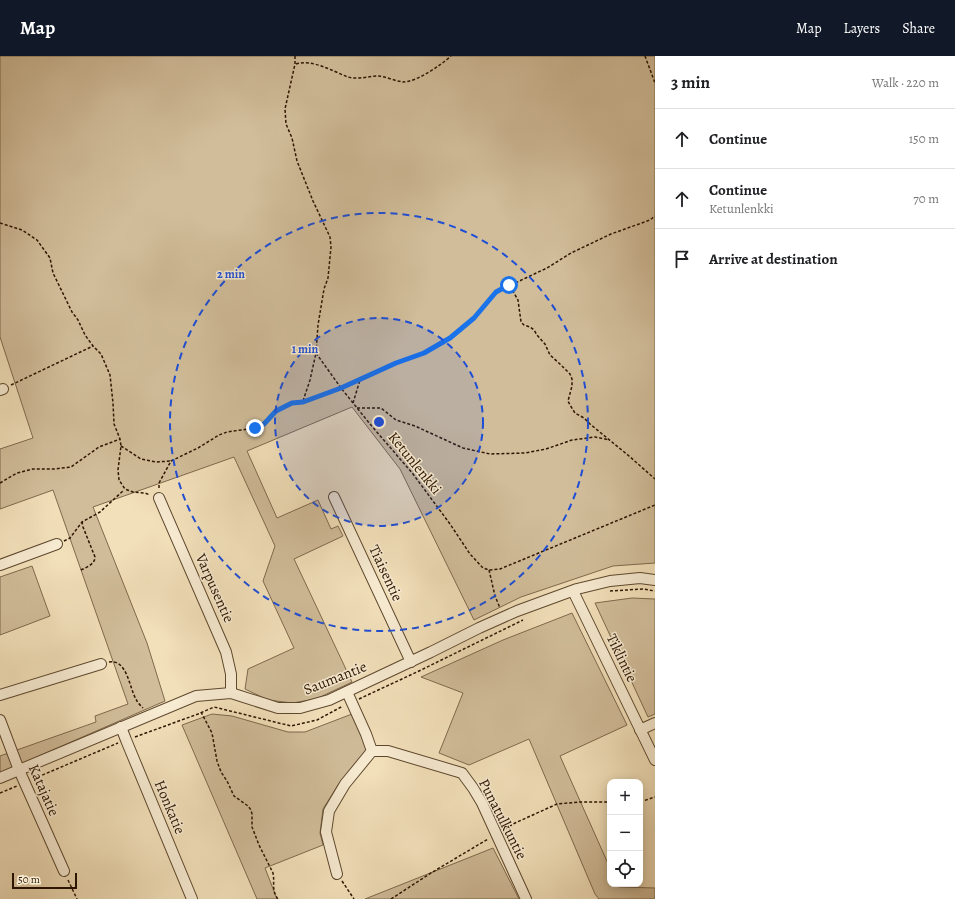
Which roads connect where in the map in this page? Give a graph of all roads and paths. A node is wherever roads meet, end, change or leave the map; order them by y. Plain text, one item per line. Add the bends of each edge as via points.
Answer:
1 (295, 56) edge
2 (451, 56) edge
3 (645, 56) edge
4 (295, 64) junction
5 (655, 83) edge
6 (655, 216) edge
7 (0, 223) edge
8 (509, 285) junction
9 (93, 346) junction
10 (316, 353) junction
11 (360, 380) junction
12 (341, 388) junction
13 (2, 389) edge
14 (303, 402) junction
15 (353, 404) junction
16 (356, 408) junction
17 (120, 439) junction
18 (610, 440) junction
19 (121, 446) junction
20 (171, 461) junction
21 (655, 479) edge
22 (0, 483) edge
23 (125, 489) junction
24 (334, 497) dead end
25 (159, 498) junction
26 (655, 505) edge
27 (82, 522) junction
28 (57, 544) joint
29 (0, 565) edge
30 (81, 570) dead end
31 (489, 570) junction
32 (655, 580) edge
33 (573, 591) junction
34 (606, 591) dead end
35 (655, 591) edge
36 (504, 617) junction
37 (522, 620) dead end
38 (412, 662) junction
39 (101, 664) joint
40 (347, 692) junction
41 (231, 694) junction
42 (0, 695) edge
43 (352, 702) junction
44 (201, 712) junction
45 (148, 716) junction
46 (0, 720) edge
47 (655, 723) edge
48 (121, 727) junction
49 (640, 730) junction
50 (126, 740) junction
51 (372, 751) junction
52 (655, 760) edge
53 (19, 770) junction
54 (0, 778) edge
55 (25, 782) junction
56 (0, 793) edge
57 (655, 797) edge
58 (643, 800) edge
59 (64, 871) joint
60 (337, 874) joint
61 (76, 899) edge
62 (192, 899) edge
63 (278, 899) edge
64 (354, 899) edge
65 (526, 899) edge

1 - 4 path
2 - 4 path via 417,79 404,82 380,76 351,78 314,64
3 - 5 path
4 - 10 path via 286,109 286,124 297,161 330,237 331,247
6 - 8 path via 611,234
7 - 9 path via 22,230 37,240 50,258 57,283
8 - 11 path via 496,292 474,318 450,338 424,353
8 - 18 path via 518,300 524,325 534,330 550,355 570,374 572,386 568,400 575,413
9 - 13 path
9 - 17 path via 101,354 110,375 114,424
10 - 12 path, Ketunlenkki
10 - 14 path
11 - 12 path
11 - 15 path
12 - 14 path
12 - 15 path, Ketunlenkki
14 - 20 path via 292,403 276,411 264,424 223,434
15 - 16 path, Ketunlenkki
16 - 18 path via 380,408 396,420 463,448 490,454 525,453 572,440 595,437
16 - 31 path, Ketunlenkki via 413,474 470,554 483,568
17 - 19 path
17 - 22 path via 99,447 71,467 33,469
18 - 21 path
19 - 20 path via 141,459
19 - 23 path via 118,470 119,480
20 - 25 path via 159,484
23 - 25 path
23 - 27 path via 100,512
24 - 38 street, Tiaisentie
25 - 41 street, Varpusentie via 226,652 231,674
26 - 31 path via 500,569
27 - 28 path via 70,538
27 - 30 path via 96,557
28 - 29 street
31 - 36 path via 495,596
32 - 33 street, Saumantie via 640,578 610,581
33 - 36 street, Saumantie
33 - 49 street, Tiklintie
34 - 35 path
36 - 38 street, Saumantie
37 - 43 path
38 - 40 street, Saumantie
39 - 42 street
39 - 45 path via 111,661 122,666 136,700
40 - 41 street, Saumantie via 300,708 278,708
40 - 43 street
41 - 45 street, Saumantie via 196,696
43 - 44 path via 317,720 291,726 214,707
43 - 51 street
44 - 50 path
44 - 63 path via 212,733 220,772 234,796 251,810 252,827 273,873 274,892
45 - 48 street, Saumantie
46 - 53 street, Katajatie
47 - 49 street
48 - 50 street, Honkatie
48 - 53 street, Saumantie
49 - 52 street, Tiklintie
50 - 55 path
50 - 62 street, Honkatie
51 - 60 street via 345,784 329,811 326,832
51 - 65 street, Punatulkuntie via 388,751 462,773 482,803
53 - 54 street, Saumantie
53 - 55 street, Katajatie
55 - 56 path
55 - 59 street, Katajatie
57 - 58 path
59 - 61 path
60 - 64 path

